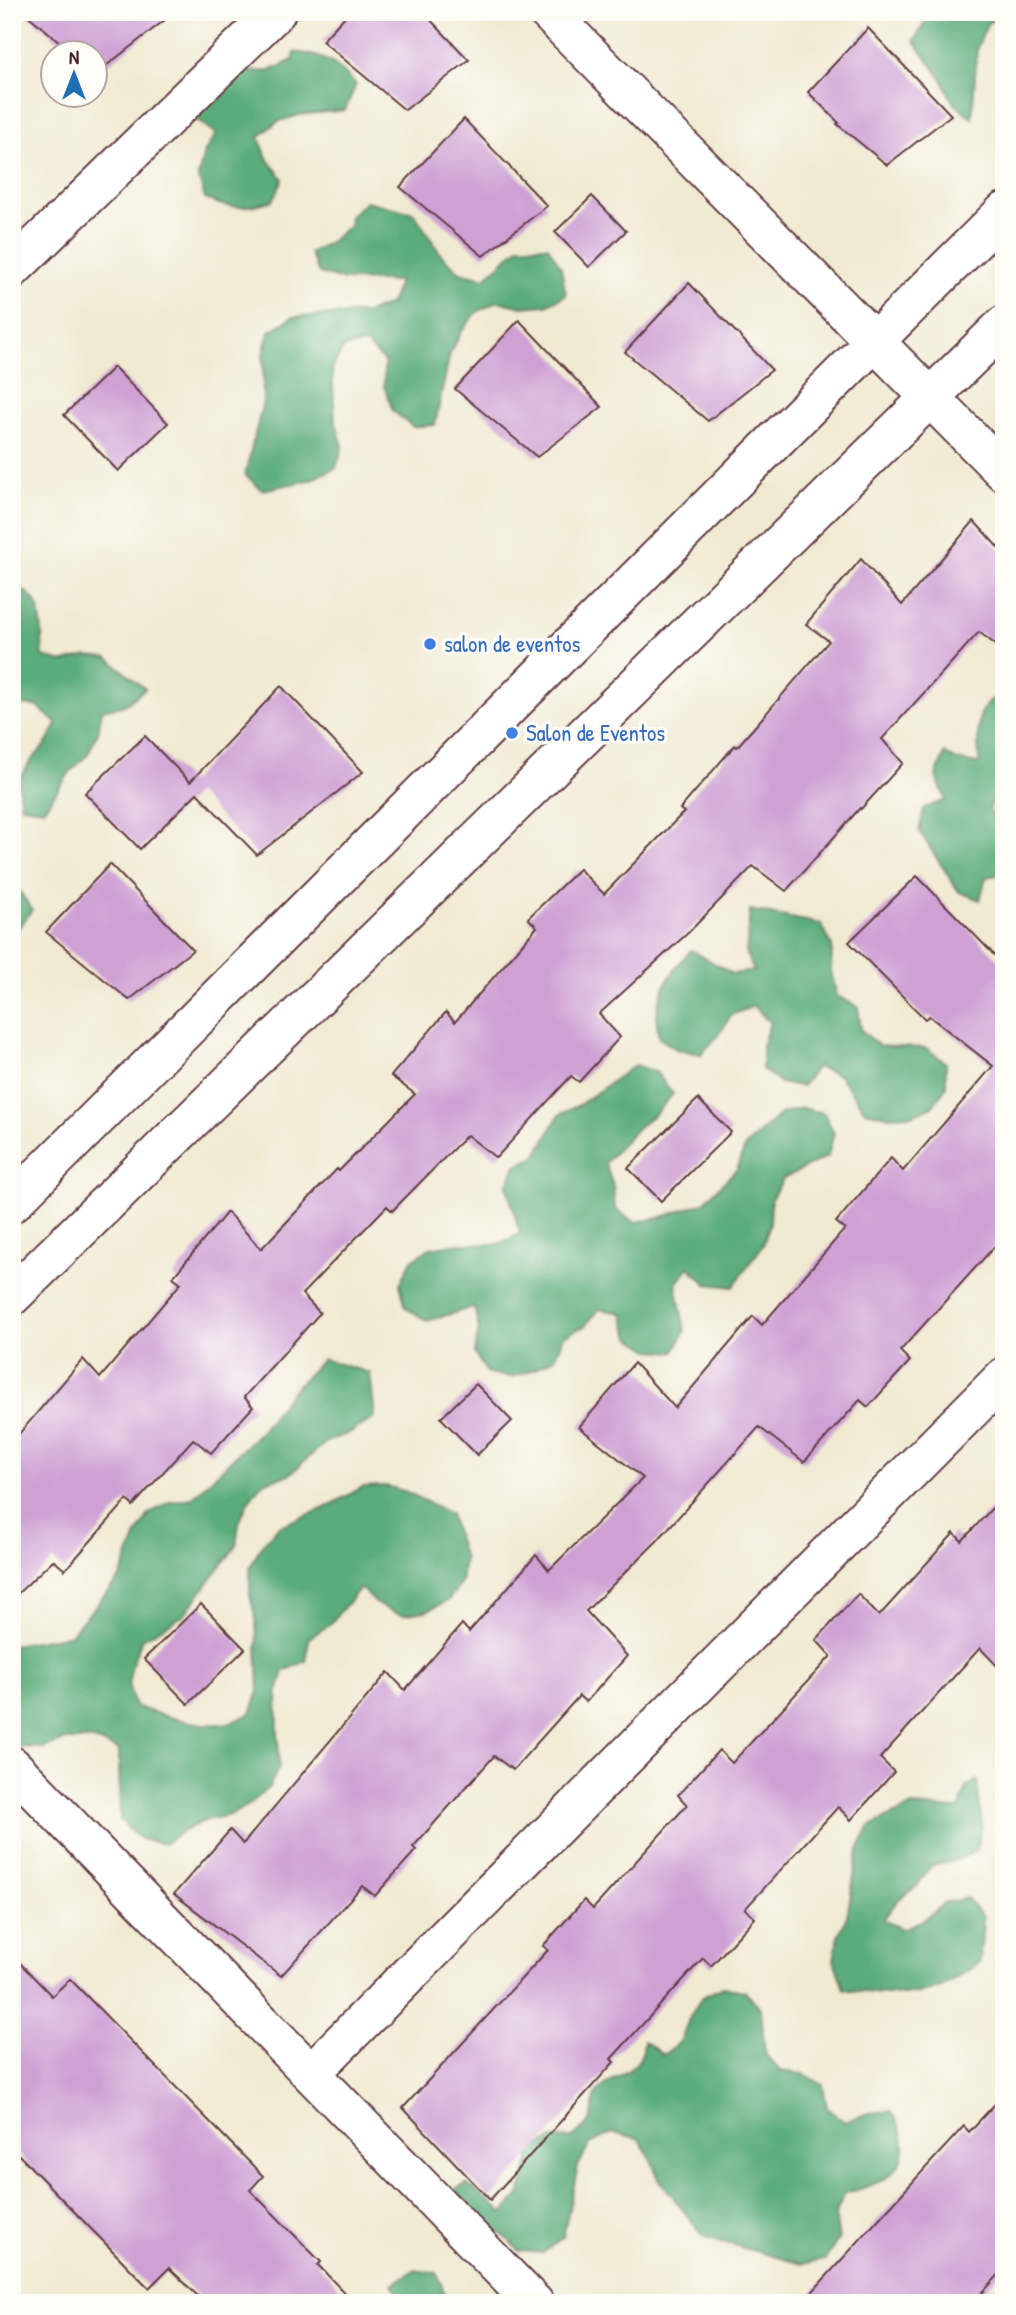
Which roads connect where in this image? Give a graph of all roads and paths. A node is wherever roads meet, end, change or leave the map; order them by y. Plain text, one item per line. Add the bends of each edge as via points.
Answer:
1 (276, 12) edge
2 (548, 12) edge
3 (1004, 212) edge
4 (12, 270) edge
5 (1004, 325) edge
6 (874, 342) junction
7 (929, 398) junction
8 (1004, 472) edge
9 (12, 1203) edge
10 (12, 1296) edge
11 (1004, 1377) edge
12 (12, 1766) edge
13 (311, 2073) junction
14 (534, 2303) edge

1 - 4 street
2 - 6 street
3 - 6 street
5 - 7 street
6 - 7 street
6 - 9 street
7 - 8 street
7 - 10 street
11 - 13 street
12 - 13 street
13 - 14 street

